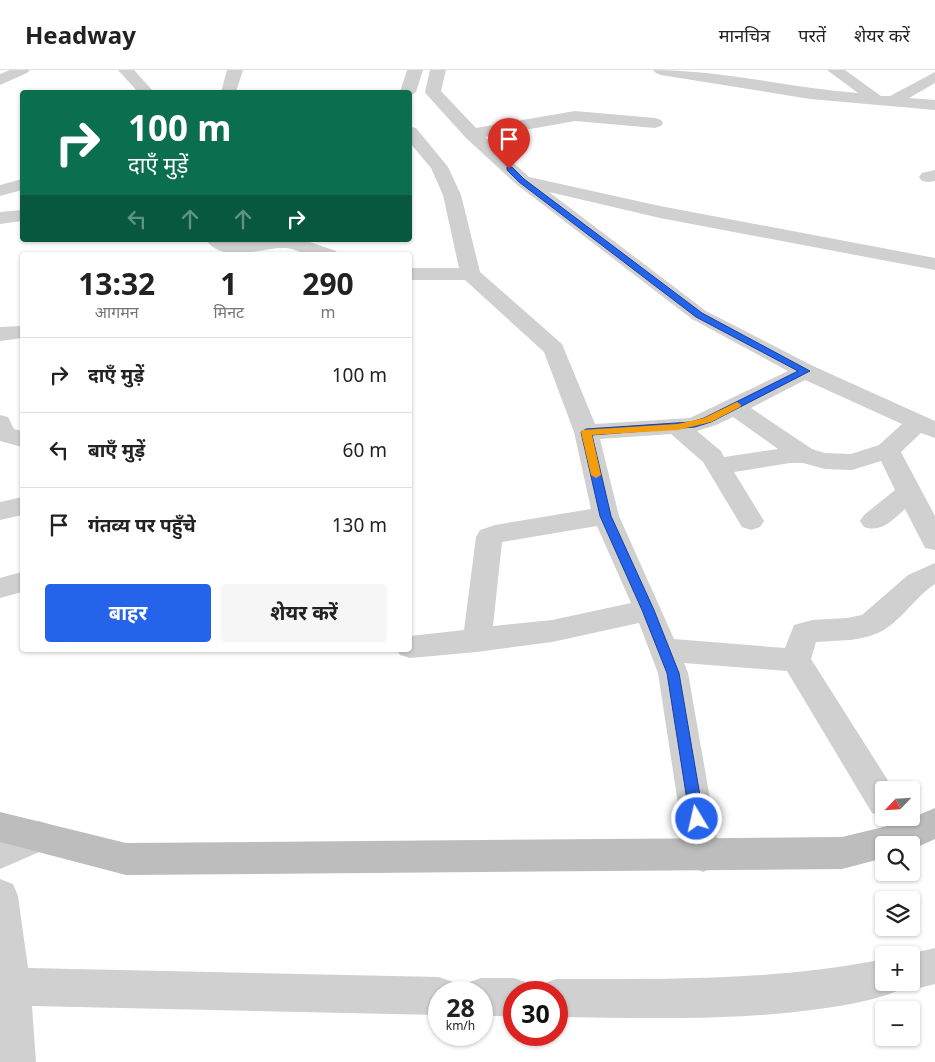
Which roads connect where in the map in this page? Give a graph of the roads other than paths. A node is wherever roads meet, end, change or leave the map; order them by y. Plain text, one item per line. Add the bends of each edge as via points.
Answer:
1 (22, 70) edge
2 (126, 70) edge
3 (235, 70) edge
4 (415, 70) edge
5 (438, 70) edge
6 (661, 70) edge
7 (835, 70) edge
8 (935, 77) edge
9 (0, 80) edge
10 (144, 90) edge
11 (230, 90) edge
12 (409, 90) edge
13 (884, 101) junction
14 (935, 104) edge
15 (655, 123) dead end
16 (412, 134) edge
17 (472, 134) junction
18 (439, 167) junction
19 (420, 168) dead end
20 (522, 180) junction
21 (20, 185) edge
22 (0, 191) edge
23 (20, 216) edge
24 (0, 218) edge
25 (220, 242) edge
26 (283, 242) edge
27 (283, 242) edge
28 (320, 252) edge
29 (935, 264) edge
30 (412, 274) edge
31 (470, 274) junction
32 (20, 332) edge
33 (0, 334) edge
34 (805, 371) junction
35 (734, 407) junction
36 (0, 422) edge
37 (926, 426) edge
38 (678, 427) junction
39 (586, 432) junction
40 (20, 438) edge
41 (888, 451) junction
42 (804, 455) junction
43 (717, 466) junction
44 (909, 492) junction
45 (20, 506) edge
46 (0, 511) edge
47 (606, 516) junction
48 (873, 521) dead end
49 (752, 522) dead end
50 (935, 540) edge
51 (935, 573) edge
52 (20, 583) edge
53 (0, 588) edge
54 (648, 610) junction
55 (478, 641) junction
56 (412, 647) edge
57 (664, 650) junction
58 (796, 660) junction
59 (875, 788) edge
60 (935, 823) edge
61 (0, 827) edge
62 (899, 827) edge
63 (39, 836) junction
64 (0, 852) edge
65 (703, 856) junction
66 (0, 896) edge
67 (935, 966) edge
68 (920, 969) edge
69 (875, 980) edge
70 (5, 989) edge
71 (428, 996) edge
72 (568, 998) edge
73 (16, 1062) edge

1 - 9 street
2 - 10 street
3 - 11 street
4 - 12 street
5 - 17 street via 433,92
6 - 13 street via 810,94
7 - 13 street
8 - 13 street
13 - 14 street
15 - 17 street via 575,116
16 - 18 street
17 - 20 street
18 - 19 street
18 - 31 street via 452,195
20 - 29 street via 660,212
20 - 34 street via 699,315
21 - 22 street
23 - 24 street
25 - 27 street via 231,247
26 - 28 street
30 - 31 street
31 - 39 street via 554,349
32 - 33 street
34 - 35 street
34 - 37 street
35 - 38 street via 708,420
35 - 42 street
36 - 40 street via 4,434
37 - 41 street
38 - 39 street
38 - 43 street via 712,457
39 - 47 street
41 - 42 street via 845,462
41 - 44 street
42 - 43 street
43 - 49 street
44 - 48 street
44 - 50 street
45 - 46 street
47 - 54 street
47 - 55 street via 489,537
51 - 58 street via 919,581 870,624 860,628 804,633
52 - 53 street
54 - 55 street via 552,631
54 - 57 street
55 - 56 street
57 - 58 street
57 - 65 street via 673,673
58 - 59 street
60 - 62 main road
61 - 63 main road
62 - 65 main road via 842,853
63 - 64 street
63 - 65 main road via 126,859
66 - 70 street
67 - 68 street
69 - 72 street via 799,993 730,998
70 - 71 street
70 - 73 street

